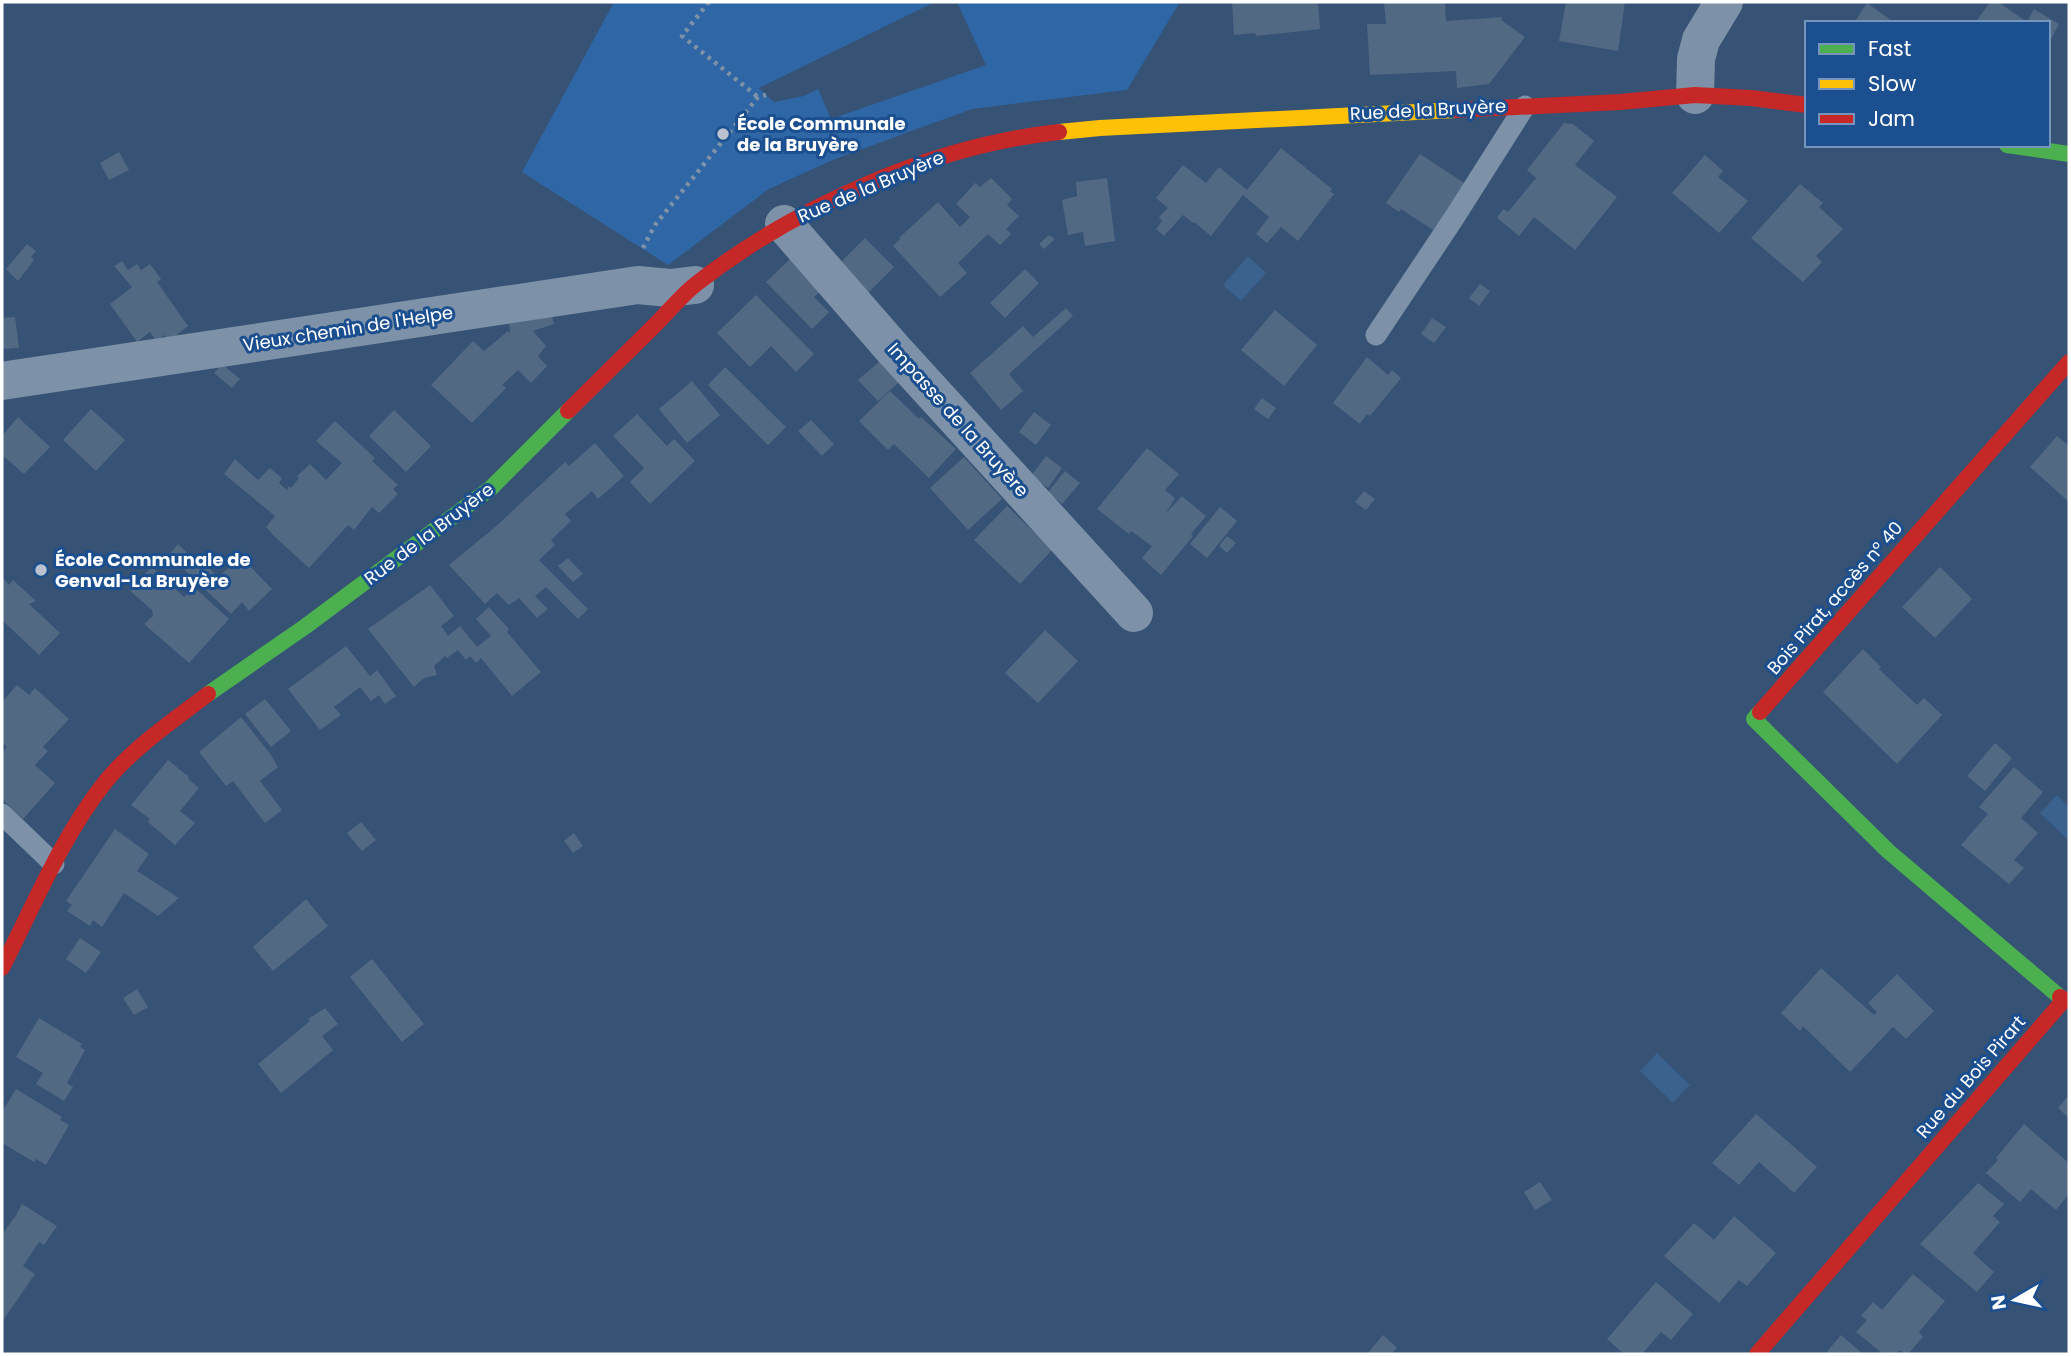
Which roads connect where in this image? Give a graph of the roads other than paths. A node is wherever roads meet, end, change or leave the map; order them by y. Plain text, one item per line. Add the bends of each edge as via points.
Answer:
1 (1724, 2) edge
2 (1695, 95) junction
3 (1805, 105) edge
4 (1524, 106) junction
5 (2021, 147) edge
6 (2069, 154) edge
7 (784, 224) junction
8 (695, 285) junction
9 (1376, 335) dead end
10 (2069, 362) edge
11 (2, 381) edge
12 (1134, 613) dead end
13 (2, 814) edge
14 (1888, 851) joint
15 (54, 864) junction
16 (2, 968) edge
17 (1757, 1354) edge

1 - 2 street via 1701,40
2 - 3 main road, Rue de la Bruyère
2 - 4 main road, Rue de la Bruyère
4 - 7 main road, Rue de la Bruyère via 1154,124 1026,136 933,159
4 - 9 lane
5 - 6 main road
7 - 8 main road, Rue de la Bruyère
7 - 12 street, Impasse de la Bruyère
8 - 11 street, Vieux chemin de l'Helpe via 638,285
8 - 15 main road, Rue de la Bruyère via 491,488 147,741 107,780
10 - 14 main road, Bois Pirat, accès n° 40 via 1754,719
13 - 15 lane
14 - 17 main road, Rue du Bois Pirart via 2064,1000
15 - 16 main road, Rue de la Bruyère

